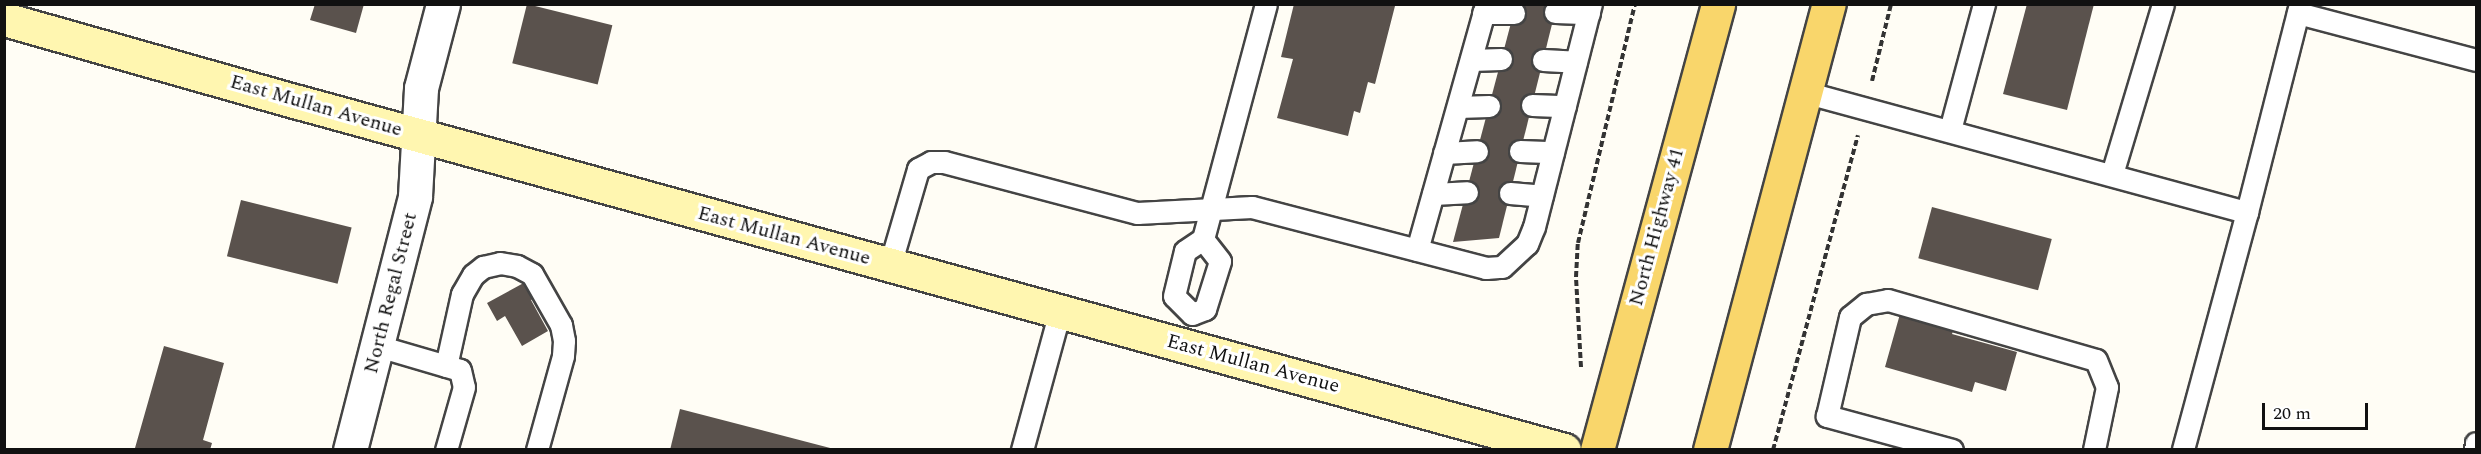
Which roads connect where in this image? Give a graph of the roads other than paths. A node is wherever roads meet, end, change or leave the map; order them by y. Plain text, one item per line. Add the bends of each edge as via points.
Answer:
1 (443, 4) edge
2 (1266, 4) edge
3 (1718, 4) edge
4 (1829, 4) edge
5 (1984, 4) edge
6 (2163, 4) edge
7 (1485, 9) edge
8 (1590, 9) edge
9 (2299, 9) edge
10 (1555, 12) dead end
11 (1514, 13) dead end
12 (4, 19) edge
13 (1502, 59) dead end
14 (1471, 60) junction
15 (1543, 60) dead end
16 (2476, 60) edge
17 (1576, 62) junction
18 (1808, 93) junction
19 (1532, 105) dead end
20 (1489, 106) dead end
21 (1565, 106) junction
22 (1458, 107) junction
23 (1950, 129) junction
24 (418, 135) junction
25 (1477, 152) dead end
26 (1520, 152) dead end
27 (1553, 152) junction
28 (1444, 153) junction
29 (2112, 174) junction
30 (1467, 192) dead end
31 (1510, 193) dead end
32 (1433, 194) junction
33 (1542, 196) junction
34 (1209, 209) junction
35 (2247, 212) junction
36 (1203, 239) junction
37 (1418, 250) junction
38 (890, 265) junction
39 (1060, 311) junction
40 (1192, 314) junction
41 (1184, 345) junction
42 (378, 346) junction
43 (446, 366) junction
44 (2476, 443) edge
45 (350, 450) edge
46 (446, 450) edge
47 (537, 450) edge
48 (1022, 450) edge
49 (1564, 450) edge
50 (1597, 450) edge
51 (1710, 450) edge
52 (1952, 450) edge
53 (2094, 450) edge
54 (2182, 450) edge
55 (2475, 450) edge

1 - 24 street, North Regal Street via 421,88
2 - 34 lane
3 - 50 main road, North Highway 41
4 - 18 main road
5 - 23 lane
6 - 29 lane
7 - 11 lane
7 - 14 lane
8 - 10 lane
8 - 17 lane
9 - 16 lane
9 - 35 lane
12 - 24 main road, East Mullan Avenue
13 - 14 lane
14 - 22 lane
15 - 17 lane
17 - 21 lane
18 - 23 lane
18 - 51 main road
19 - 21 lane
20 - 22 lane
21 - 27 lane
22 - 28 lane
23 - 29 lane
24 - 38 main road, East Mullan Avenue
24 - 42 street, North Regal Street via 415,196
25 - 28 lane
26 - 27 lane
27 - 33 lane
28 - 32 lane
29 - 35 lane
30 - 32 lane
31 - 33 lane
32 - 37 lane
33 - 37 lane via 1527,244 1502,267 1485,268
34 - 36 lane
34 - 37 lane via 1252,207
34 - 38 lane via 1137,213 944,162 931,162 918,168
35 - 54 lane
36 - 40 lane via 1220,261 1205,309
36 - 40 lane via 1185,251 1174,296
38 - 39 main road, East Mullan Avenue
39 - 41 main road, East Mullan Avenue
39 - 48 lane
40 - 41 lane
41 - 49 main road, East Mullan Avenue
42 - 43 lane
42 - 45 street, North Regal Street
43 - 46 lane via 460,370 464,387
43 - 47 lane via 462,294 473,275 483,267 500,263 532,274 561,325 564,341
44 - 55 lane
52 - 53 lane via 1827,416 1850,317 1866,304 1888,300 2096,360 2107,387

